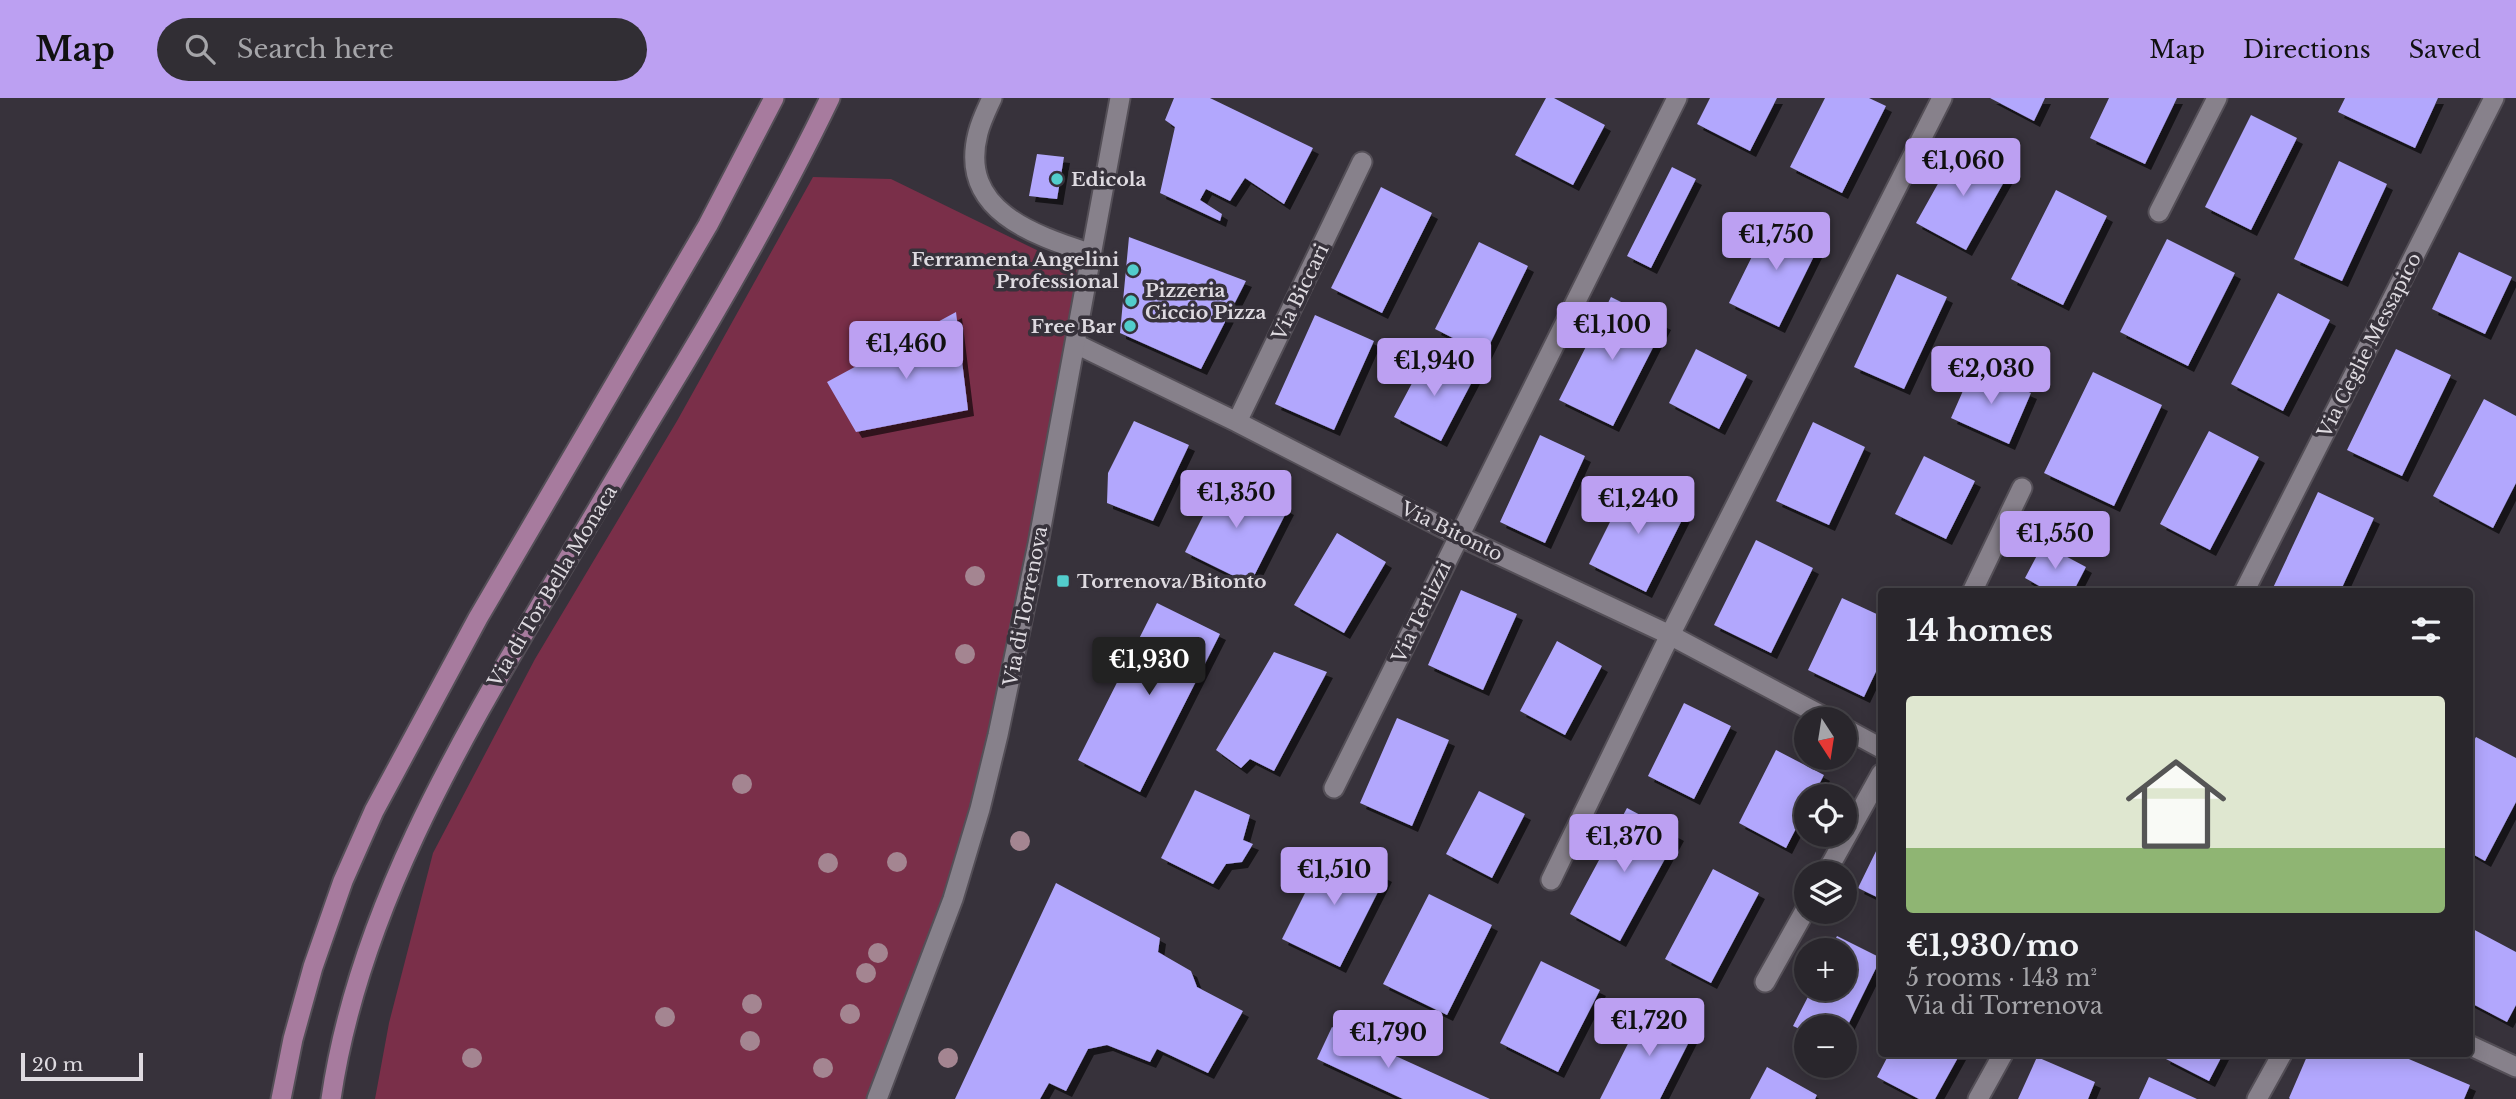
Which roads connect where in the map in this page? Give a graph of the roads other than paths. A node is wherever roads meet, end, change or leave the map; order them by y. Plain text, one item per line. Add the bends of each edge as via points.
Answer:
1 (774, 98) edge
2 (830, 98) edge
3 (992, 98) edge
4 (1120, 98) edge
5 (1677, 98) edge
6 (1942, 98) edge
7 (2217, 98) edge
8 (2494, 98) edge
9 (1362, 162) dead end
10 (2158, 212) dead end
11 (1092, 254) junction
12 (1076, 344) junction
13 (1237, 422) junction
14 (2022, 488) dead end
15 (1459, 536) junction
16 (1974, 588) edge
17 (2246, 588) edge
18 (1670, 635) junction
19 (1805, 707) edge
20 (1857, 735) edge
21 (1878, 746) edge
22 (1878, 779) edge
23 (1334, 788) dead end
24 (1833, 861) edge
25 (1551, 880) dead end
26 (1798, 924) edge
27 (1765, 982) dead end
28 (2473, 1047) edge
29 (2001, 1057) edge
30 (2280, 1057) edge
31 (2516, 1068) edge
32 (281, 1099) edge
33 (331, 1099) edge
34 (877, 1099) edge
35 (1978, 1099) edge
36 (2257, 1099) edge

1 - 32 main road via 708,225 472,629 374,811 313,967
2 - 33 main road, Via di Tor Bella Monaca via 776,208 493,685 418,830 364,967
3 - 11 street via 978,131 974,162 983,190 1001,213 1030,232
4 - 11 street, Via di Torrenova
5 - 15 street, Via Terlizzi
6 - 18 street
7 - 10 street
8 - 17 street, Via Ceglie Messapico
9 - 13 street, Via Biccari
11 - 12 street, Via di Torrenova
12 - 13 street, Via Bitonto
12 - 34 street, Via di Torrenova via 980,809 943,928
13 - 15 street, Via Bitonto
14 - 16 street
15 - 18 street, Via Bitonto
15 - 23 street, Via Terlizzi
18 - 19 street, Via Bitonto
18 - 25 street
20 - 21 street
22 - 24 street
26 - 27 street
28 - 31 street
29 - 35 street
30 - 36 street

